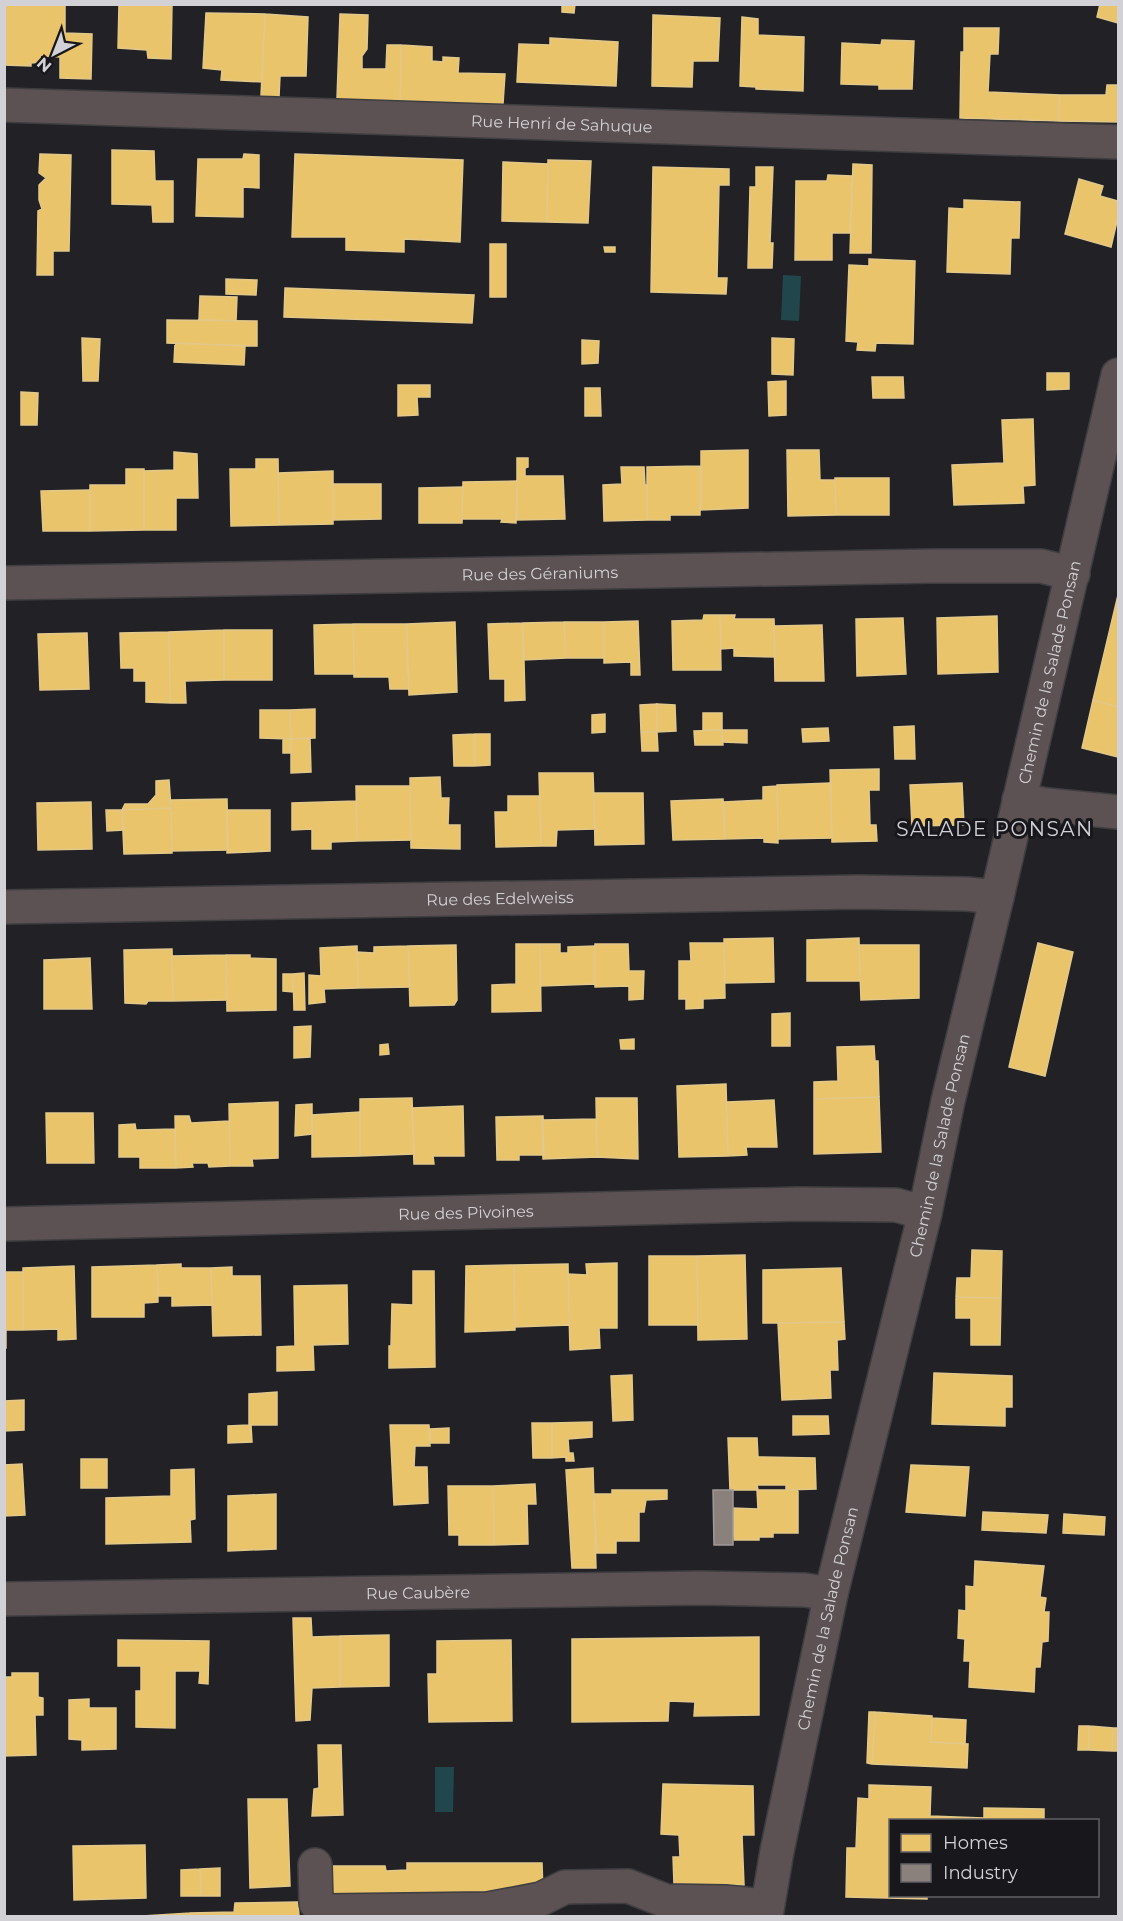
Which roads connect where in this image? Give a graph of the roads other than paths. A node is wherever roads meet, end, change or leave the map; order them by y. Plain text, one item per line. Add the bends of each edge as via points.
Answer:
1 (4, 105) edge
2 (1119, 142) edge
3 (1119, 375) edge
4 (1073, 573) junction
5 (4, 583) edge
6 (1019, 800) junction
7 (1119, 812) edge
8 (998, 897) junction
9 (4, 908) edge
10 (925, 1213) junction
11 (4, 1224) edge
12 (831, 1594) junction
13 (4, 1599) edge
14 (315, 1865) dead end
15 (766, 1911) edge

1 - 2 street, Rue Henri de Sahuque
3 - 4 street, Chemin de la Salade Ponsan
4 - 5 street, Rue des Géraniums via 1041,566 945,566
4 - 6 street, Chemin de la Salade Ponsan
6 - 7 street
6 - 8 street, Chemin de la Salade Ponsan
8 - 9 street, Rue des Edelweiss via 858,892
8 - 10 street, Chemin de la Salade Ponsan
10 - 11 street, Rue des Pivoines via 896,1205 797,1204
10 - 12 street, Chemin de la Salade Ponsan
12 - 13 street, Rue Caubère via 702,1588
12 - 15 street, Chemin de la Salade Ponsan
14 - 15 street via 316,1903 326,1911 488,1909 541,1899 565,1887 628,1886 666,1901 725,1902

